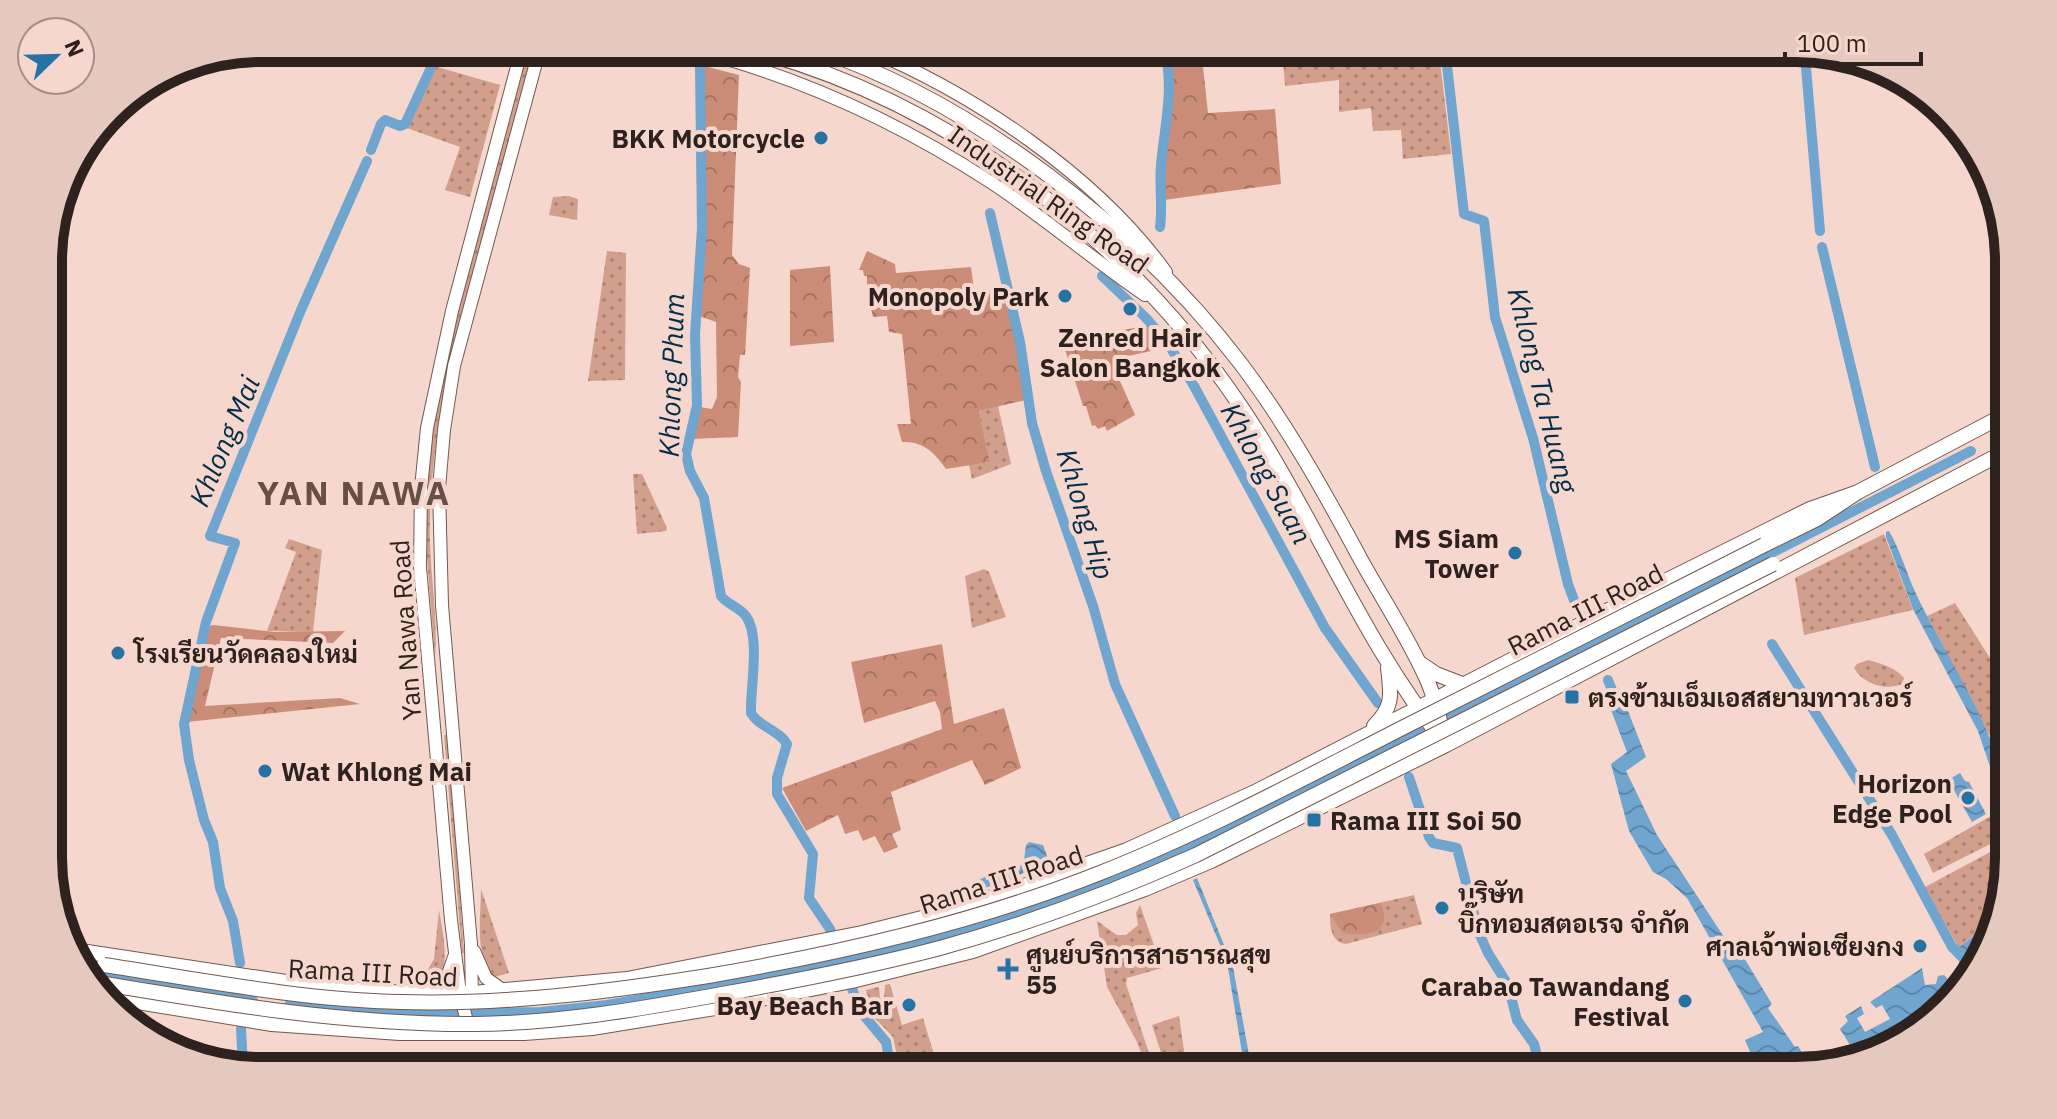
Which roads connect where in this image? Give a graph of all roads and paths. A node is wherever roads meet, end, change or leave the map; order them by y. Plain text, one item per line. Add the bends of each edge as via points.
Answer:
1 (518, 62) edge
2 (536, 62) edge
3 (737, 62) edge
4 (786, 62) edge
5 (845, 62) edge
6 (898, 62) edge
7 (1182, 295) junction
8 (1161, 306) junction
9 (1995, 420) edge
10 (1995, 457) edge
11 (1858, 492) junction
12 (1870, 521) junction
13 (447, 656) junction
14 (1417, 661) junction
15 (1387, 664) junction
16 (1489, 671) junction
17 (1462, 684) junction
18 (1434, 698) junction
19 (1416, 708) junction
20 (1511, 710) junction
21 (434, 721) junction
22 (1363, 736) junction
23 (1446, 745) junction
24 (1255, 792) junction
25 (1276, 827) junction
26 (471, 944) junction
27 (86, 952) edge
28 (455, 953) junction
29 (92, 963) edge
30 (627, 979) junction
31 (107, 984) edge
32 (504, 991) junction
33 (380, 992) junction
34 (426, 994) junction
35 (121, 999) edge
36 (467, 999) junction
37 (631, 1023) junction
38 (469, 1026) junction
39 (378, 1032) junction

1 - 21 main road, Yan Nawa Road via 452,311 427,428 419,530
2 - 13 main road, Yan Nawa Road via 454,366 444,430 439,505
3 - 8 main road, Industrial Ring Road via 856,106 931,145
4 - 8 main road, Industrial Ring Road via 877,95 976,149 1070,216
5 - 7 main road, Industrial Ring Road via 929,98 1037,167
6 - 7 main road, Industrial Ring Road via 1002,120 1066,169 1147,245
7 - 14 main road, Industrial Ring Road via 1282,422
8 - 15 main road, Industrial Ring Road via 1260,436
9 - 11 main road, Rama III Road
10 - 12 main road, Rama III Road
11 - 16 main road, Rama III Road via 1810,509
11 - 29 main road, Rama III Road, bridge via 1817,519 1172,843 1042,894 899,937 626,988 443,1002 306,996
12 - 20 main road, Rama III Road
12 - 31 main road, Rama III Road, bridge via 1825,538 1196,855 1041,916 888,961 626,1010 478,1024 322,1017
13 - 21 main road via 442,662 447,721 439,729
13 - 26 main road, Yan Nawa Road
14 - 17 main road
14 - 18 main road, Industrial Ring Road
15 - 19 main road, Industrial Ring Road
15 - 22 main road via 1388,710
16 - 17 main road, Rama III Road
16 - 20 main road via 1491,696
17 - 18 main road, Rama III Road
18 - 19 main road, Rama III Road
18 - 23 main road, Industrial Ring Road
19 - 22 main road, Rama III Road
19 - 23 main road, Industrial Ring Road
20 - 23 main road, Rama III Road
21 - 28 main road, Yan Nawa Road
22 - 24 main road, Rama III Road
23 - 25 main road, Rama III Road
24 - 25 main road via 1274,805
24 - 30 main road, Rama III Road via 1127,850 995,898 831,940
25 - 37 main road, Rama III Road via 1145,889 973,951 852,981
26 - 32 main road via 486,978
26 - 36 main road, Yan Nawa Road
27 - 33 main road, Rama III Road
28 - 34 main road via 446,980
28 - 36 main road, Yan Nawa Road
30 - 32 main road, Rama III Road
30 - 37 main road via 619,989 618,1004
32 - 36 main road, Rama III Road
33 - 34 main road, Rama III Road
33 - 39 main road via 390,1013
34 - 36 main road, Rama III Road
35 - 39 main road, Rama III Road via 272,1024
36 - 38 main road, Yan Nawa Road
37 - 38 main road, Rama III Road via 530,1033
38 - 39 main road, Rama III Road

